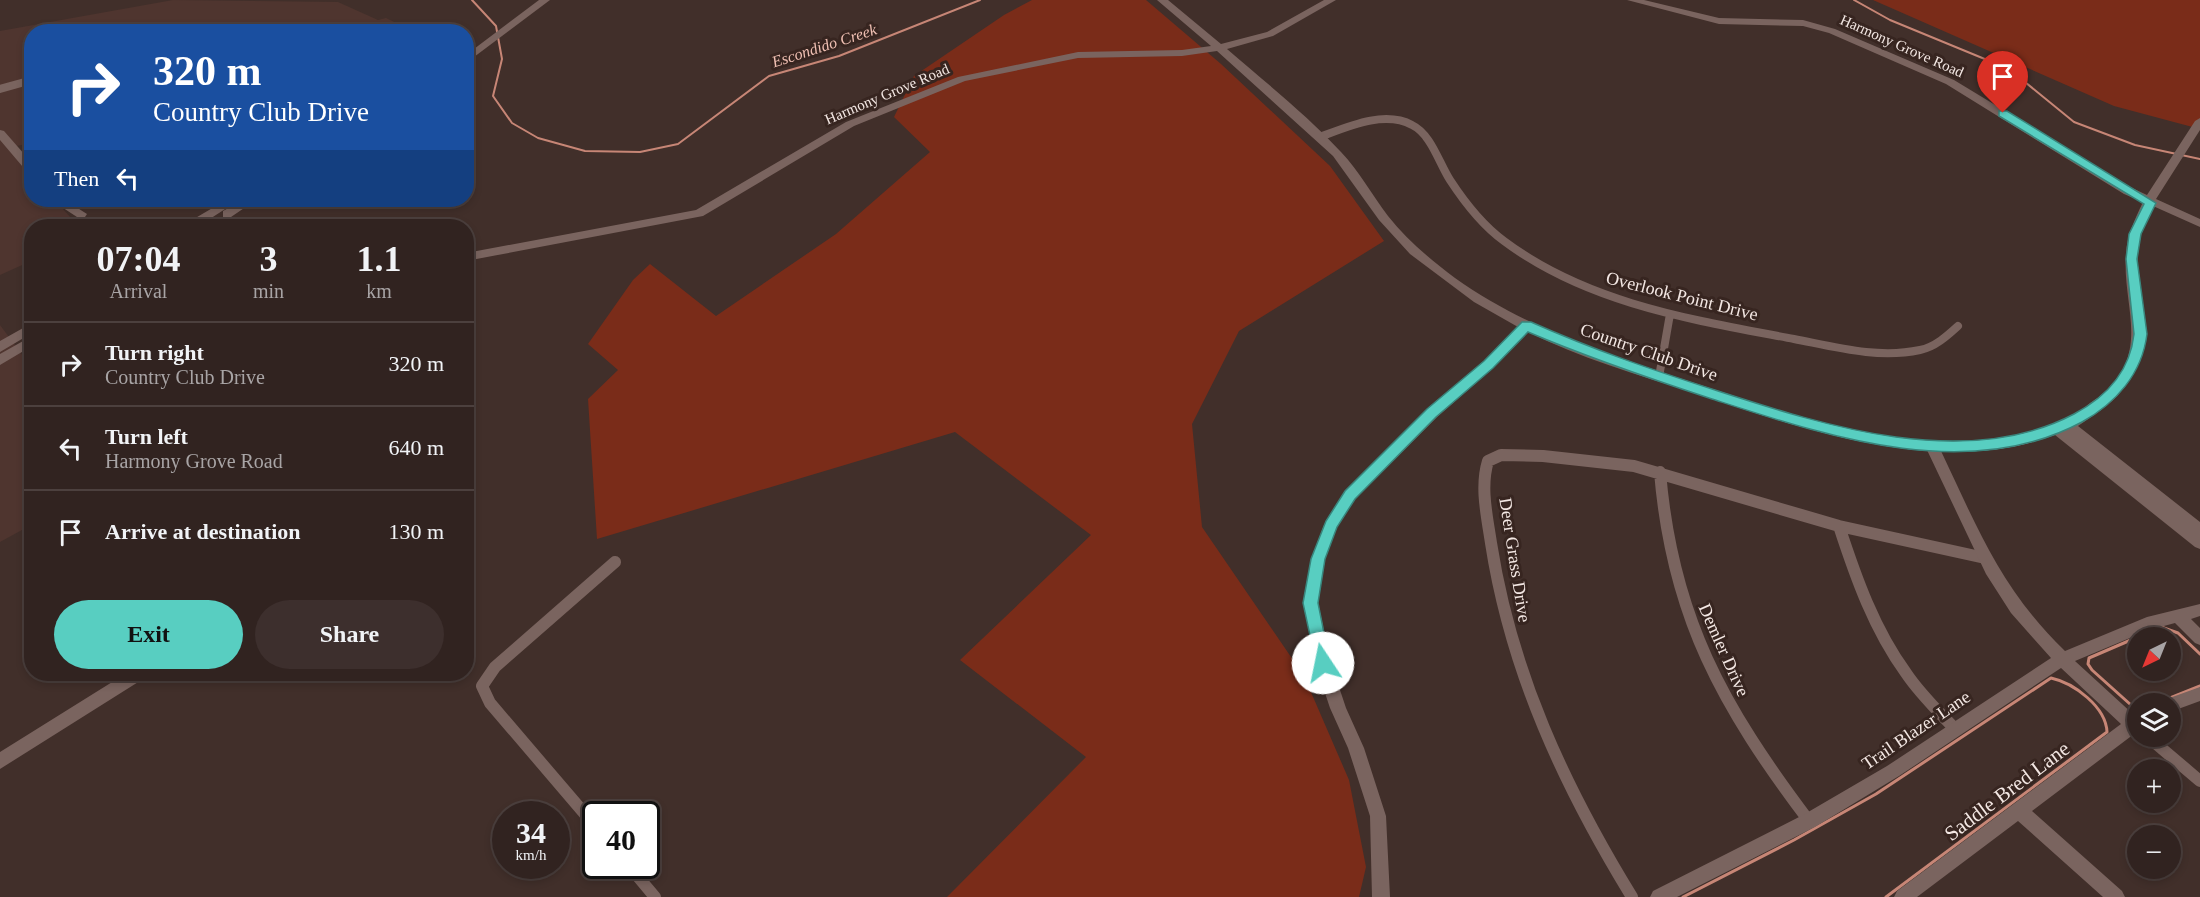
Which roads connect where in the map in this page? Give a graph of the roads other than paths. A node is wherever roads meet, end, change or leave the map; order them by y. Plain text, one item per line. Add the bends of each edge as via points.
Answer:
1 (537, 0) edge
2 (545, 0) edge
3 (1162, 0) edge
4 (1331, 0) edge
5 (1632, 0) edge
6 (1220, 48) junction
7 (474, 50) edge
8 (474, 50) edge
9 (24, 82) edge
10 (0, 89) edge
11 (2200, 121) edge
12 (0, 133) edge
13 (1320, 137) junction
14 (24, 162) edge
15 (2150, 203) junction
16 (69, 207) edge
17 (222, 207) edge
18 (239, 207) edge
19 (81, 214) dead end
20 (202, 219) edge
21 (219, 219) edge
22 (2200, 223) edge
23 (474, 256) edge
24 (1670, 314) junction
25 (1526, 326) junction
26 (1958, 326) dead end
27 (24, 332) edge
28 (24, 345) edge
29 (0, 347) edge
30 (0, 360) edge
31 (1659, 377) junction
32 (2062, 427) junction
33 (1932, 446) junction
34 (1660, 472) junction
35 (1839, 526) junction
36 (2200, 531) edge
37 (2200, 543) edge
38 (1984, 558) junction
39 (615, 562) dead end
40 (2200, 610) edge
41 (2178, 616) junction
42 (2200, 638) edge
43 (2063, 659) junction
44 (127, 681) edge
45 (2200, 694) edge
46 (2181, 701) edge
47 (2127, 717) edge
48 (1955, 729) junction
49 (2127, 732) edge
50 (2159, 747) edge
51 (0, 761) edge
52 (2200, 781) edge
53 (582, 810) edge
54 (2020, 811) junction
55 (1809, 821) junction
56 (640, 879) edge
57 (656, 897) edge
58 (1381, 897) edge
59 (1632, 897) edge
60 (1659, 897) edge
61 (1903, 897) edge
62 (2116, 897) edge

1 - 7 street
2 - 8 street
3 - 6 street, Country Club Drive
4 - 6 street, Harmony Grove Road via 1270,34
5 - 15 street, Harmony Grove Road via 1701,19 1803,23 1839,33 1958,86
6 - 13 street, Country Club Drive
6 - 23 street, Harmony Grove Road via 1078,56 962,79 833,133 699,213
9 - 10 street
11 - 15 street, Country Club Drive
12 - 14 street
13 - 24 street, Overlook Point Drive via 1383,119 1398,119 1416,126 1477,218 1504,242 1580,286
13 - 25 street, Country Club Drive via 1353,173 1393,229 1423,259 1478,300
15 - 22 street, Harmony Grove Road
15 - 32 street, Country Club Drive via 2133,247 2140,334 2135,360 2111,395
16 - 19 street
17 - 20 street
18 - 21 street
24 - 26 street, Overlook Point Drive via 1885,353 1933,346
24 - 31 street
25 - 31 street, Country Club Drive via 1590,354
25 - 58 street via 1350,495 1331,525 1318,559 1311,603 1323,663 1378,816
27 - 29 street
28 - 30 street
31 - 33 street, Country Club Drive via 1841,433
32 - 33 street, Country Club Drive via 2034,437 1993,444
32 - 36 street
32 - 37 street
33 - 38 street
34 - 35 street, Deer Grass Drive
34 - 55 street, Demler Drive via 1672,561 1700,647 1749,740
34 - 59 street, Deer Grass Drive via 1572,457 1501,455 1488,461 1485,471 1495,569 1522,676 1575,799
35 - 38 street, Deer Grass Drive
35 - 48 street via 1863,596 1885,641 1910,679
38 - 43 street via 2021,615
39 - 53 street via 495,667 482,686 490,703
40 - 41 street, Trail Blazer Lane
41 - 42 street
41 - 43 street, Trail Blazer Lane via 2140,627
43 - 47 street
43 - 48 street, Trail Blazer Lane
44 - 51 street
45 - 46 street
48 - 55 street, Trail Blazer Lane
49 - 54 street, Saddle Bred Lane
50 - 52 street
54 - 61 street, Saddle Bred Lane
54 - 62 street
55 - 60 street, Trail Blazer Lane
56 - 57 street

